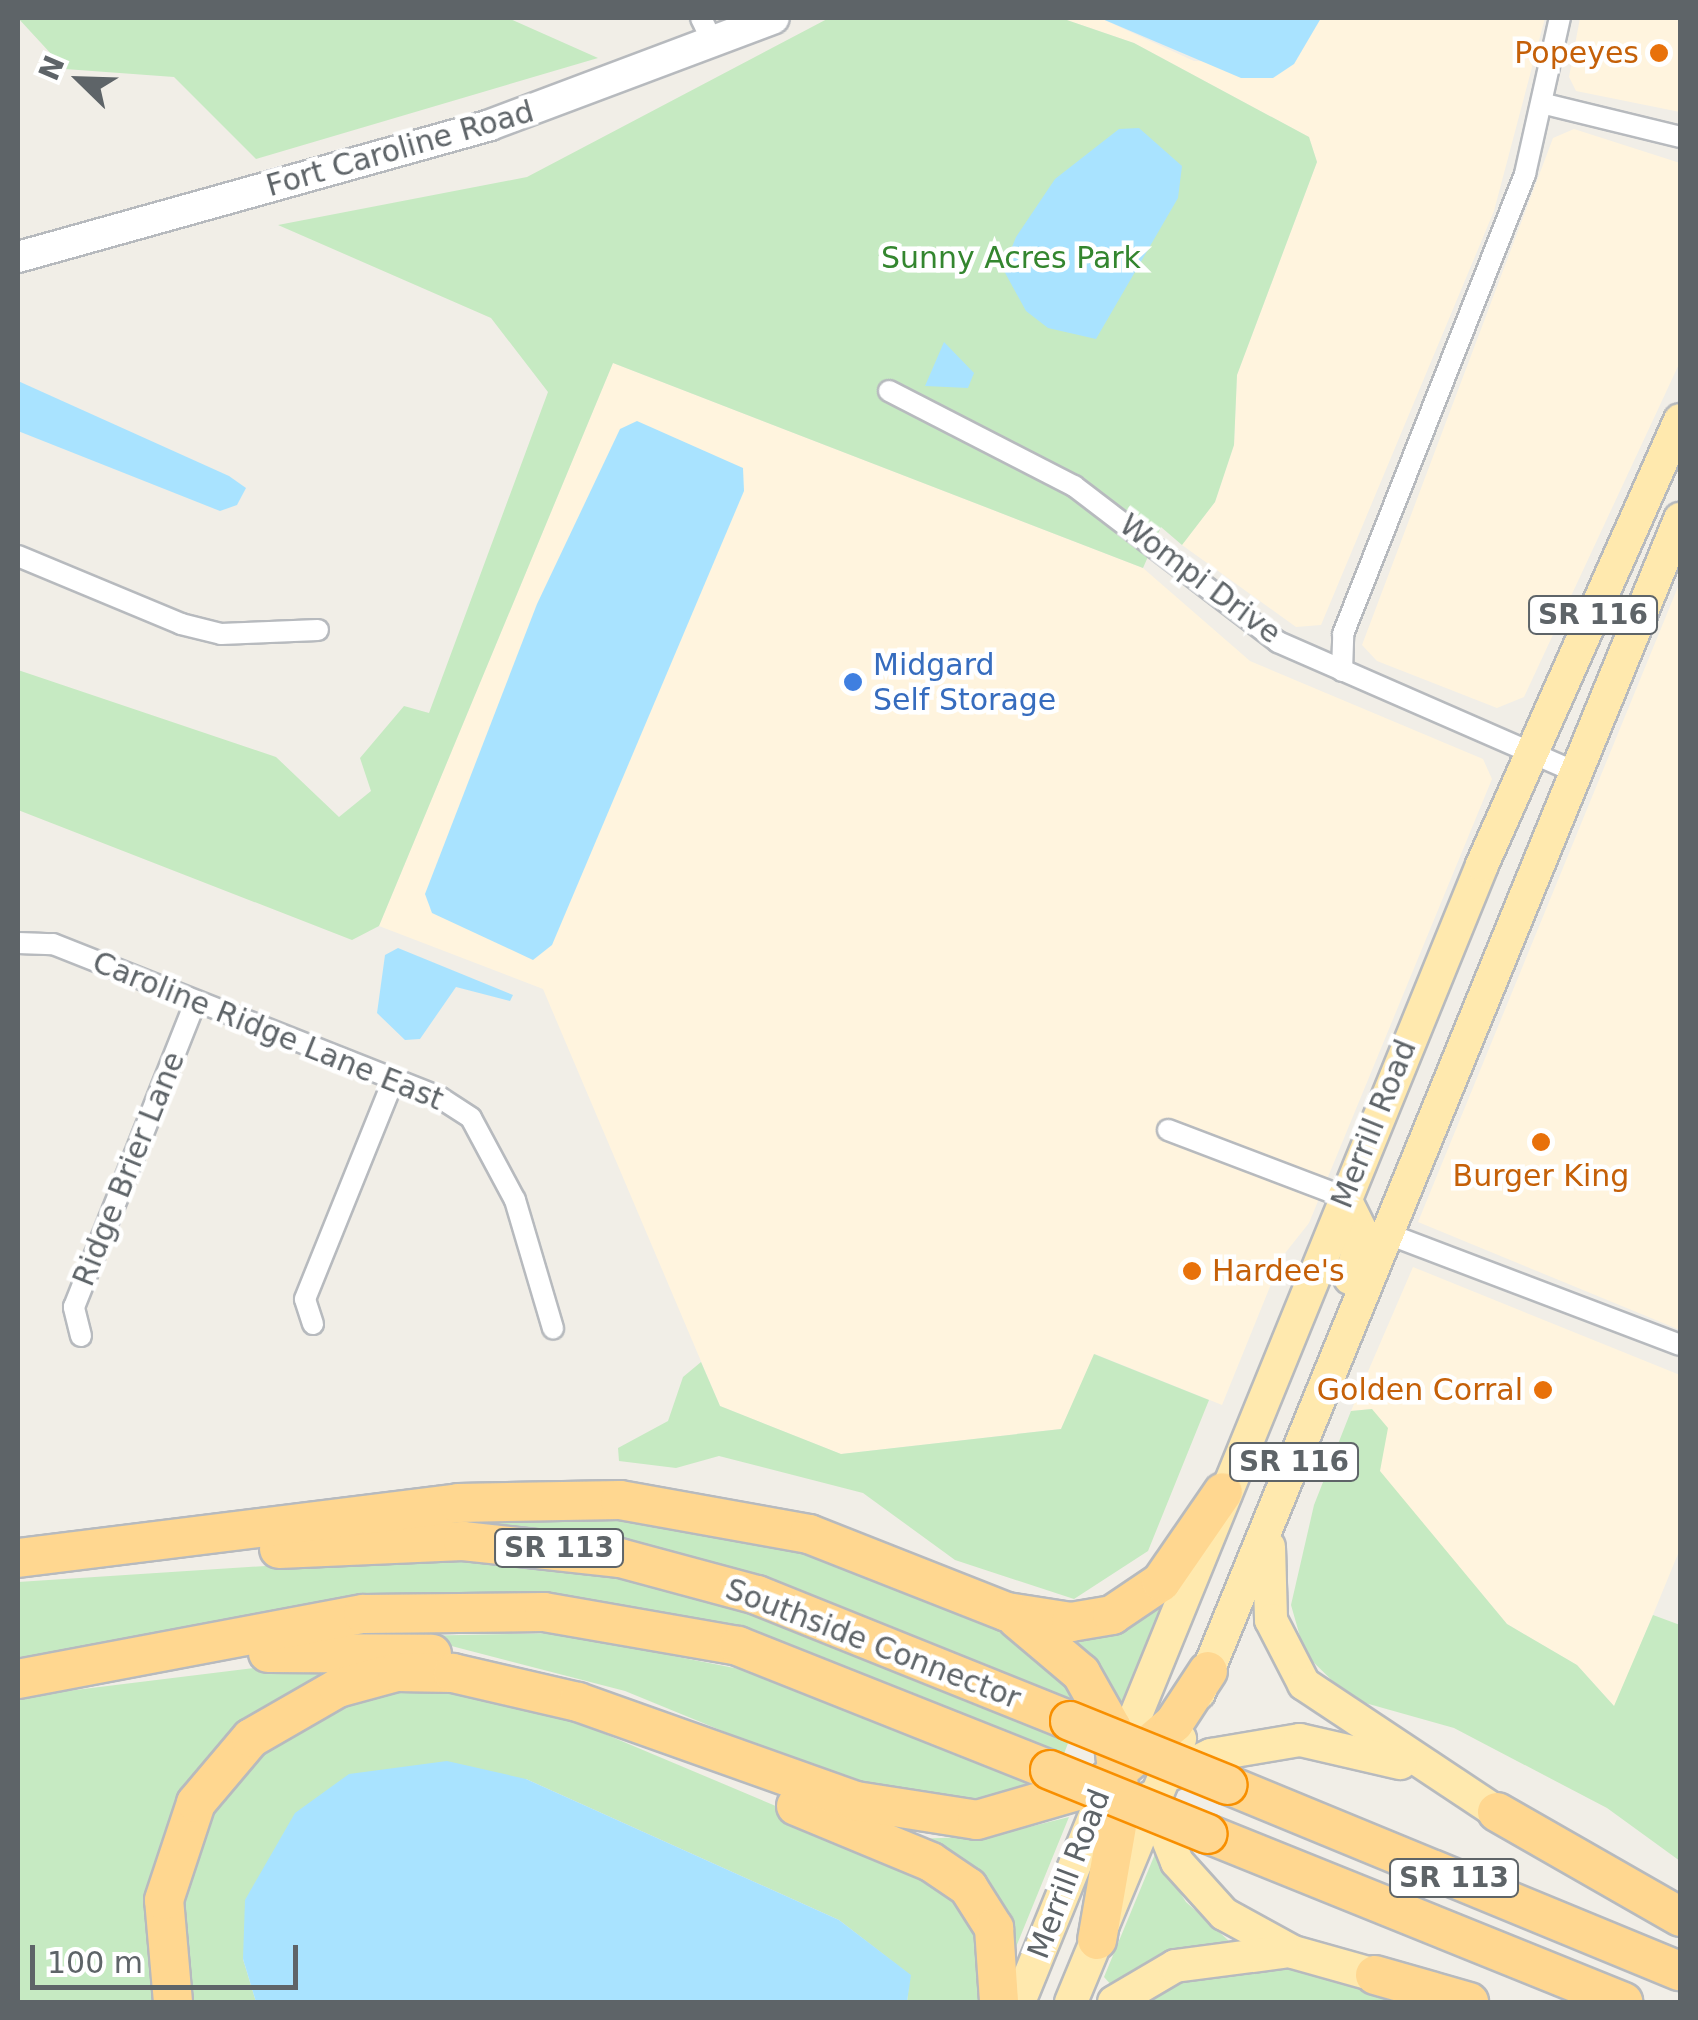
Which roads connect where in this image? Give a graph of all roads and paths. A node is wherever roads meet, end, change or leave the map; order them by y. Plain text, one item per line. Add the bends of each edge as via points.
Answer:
1 (774, 18) edge
2 (1560, 18) edge
3 (708, 31) edge
4 (1545, 104) junction
5 (1680, 137) edge
6 (18, 257) edge
7 (890, 391) dead end
8 (1680, 420) edge
9 (1680, 519) edge
10 (18, 556) edge
11 (318, 630) dead end
12 (1342, 671) junction
13 (1531, 752) junction
14 (1576, 772) junction
15 (18, 943) edge
16 (1431, 988) junction
17 (195, 1003) junction
18 (393, 1081) junction
19 (1168, 1130) dead end
20 (1344, 1197) junction
21 (1388, 1234) junction
22 (312, 1324) dead end
23 (553, 1328) dead end
24 (82, 1336) dead end
25 (1680, 1345) edge
26 (1282, 1489) junction
27 (1223, 1492) junction
28 (18, 1561) edge
29 (1006, 1612) junction
30 (140, 1656) junction
31 (1208, 1672) junction
32 (18, 1679) edge
33 (508, 1684) junction
34 (1135, 1778) junction
35 (1446, 1782) junction
36 (1497, 1812) junction
37 (909, 1816) junction
38 (1680, 1899) edge
39 (1680, 1917) edge
40 (1097, 1940) joint
41 (1293, 1952) junction
42 (1680, 1971) edge
43 (1375, 1976) junction
44 (173, 2002) edge
45 (1000, 2002) edge
46 (1019, 2002) edge
47 (1071, 2002) edge
48 (1114, 2002) edge
49 (1441, 2002) edge
50 (1469, 2002) edge
51 (1623, 2002) edge

1 - 3 street, Fort Caroline Road
2 - 4 street
3 - 6 street, Fort Caroline Road via 490,125
4 - 5 street
4 - 12 street via 1500,246 1344,634
7 - 12 street, Wompi Drive via 1074,486 1278,642
8 - 13 main road, Merrill Road / SR 116
9 - 14 main road, Merrill Road / SR 116
10 - 11 street via 181,624 221,634
12 - 13 street, Wompi Drive
13 - 14 street, Wompi Drive
13 - 16 main road, Merrill Road / SR 116
14 - 21 main road, Merrill Road / SR 116
15 - 17 street, Caroline Ridge Lane East via 53,944
16 - 20 main road, Merrill Road / SR 116
16 - 21 main road via 1374,1164 1371,1196
17 - 18 street, Caroline Ridge Lane East
17 - 24 street, Ridge Brier Lane via 74,1308
18 - 22 street via 306,1299
18 - 23 street, Caroline Ridge Lane East via 471,1118 515,1200
19 - 20 street
20 - 27 main road, Merrill Road / SR 116
20 - 31 main road via 1359,1217 1359,1257 1223,1585
21 - 25 street
21 - 26 main road, Merrill Road / SR 116
26 - 31 main road, Merrill Road / SR 116
26 - 35 main road via 1264,1567 1280,1645 1320,1698
27 - 29 highway via 1160,1582 1135,1602 1071,1622
27 - 34 main road, Merrill Road / SR 116 via 1172,1618
28 - 29 highway via 458,1503 620,1500 809,1534
28 - 42 highway, Southside Connector / SR 113, bridge via 463,1540 552,1547 757,1595
29 - 34 highway via 1081,1673
30 - 32 highway, Southside Connector / SR 113
30 - 37 highway via 379,1648 514,1667
30 - 51 highway, Southside Connector / SR 113, bridge via 363,1614 598,1617 738,1646
31 - 34 highway
33 - 37 highway
33 - 44 highway via 396,1672 311,1699 251,1738 196,1803 168,1876 162,1939
33 - 45 highway via 950,1872 994,1928
34 - 35 main road via 1210,1754 1300,1740 1340,1743
34 - 37 highway via 1008,1817
34 - 40 highway
34 - 41 main road via 1197,1887 1252,1934
34 - 46 main road, Merrill Road / SR 116 via 1068,1874
35 - 36 main road
36 - 38 street
36 - 39 highway
40 - 47 main road, Merrill Road
41 - 43 main road
41 - 48 main road via 1188,1962
43 - 49 street
43 - 50 highway

